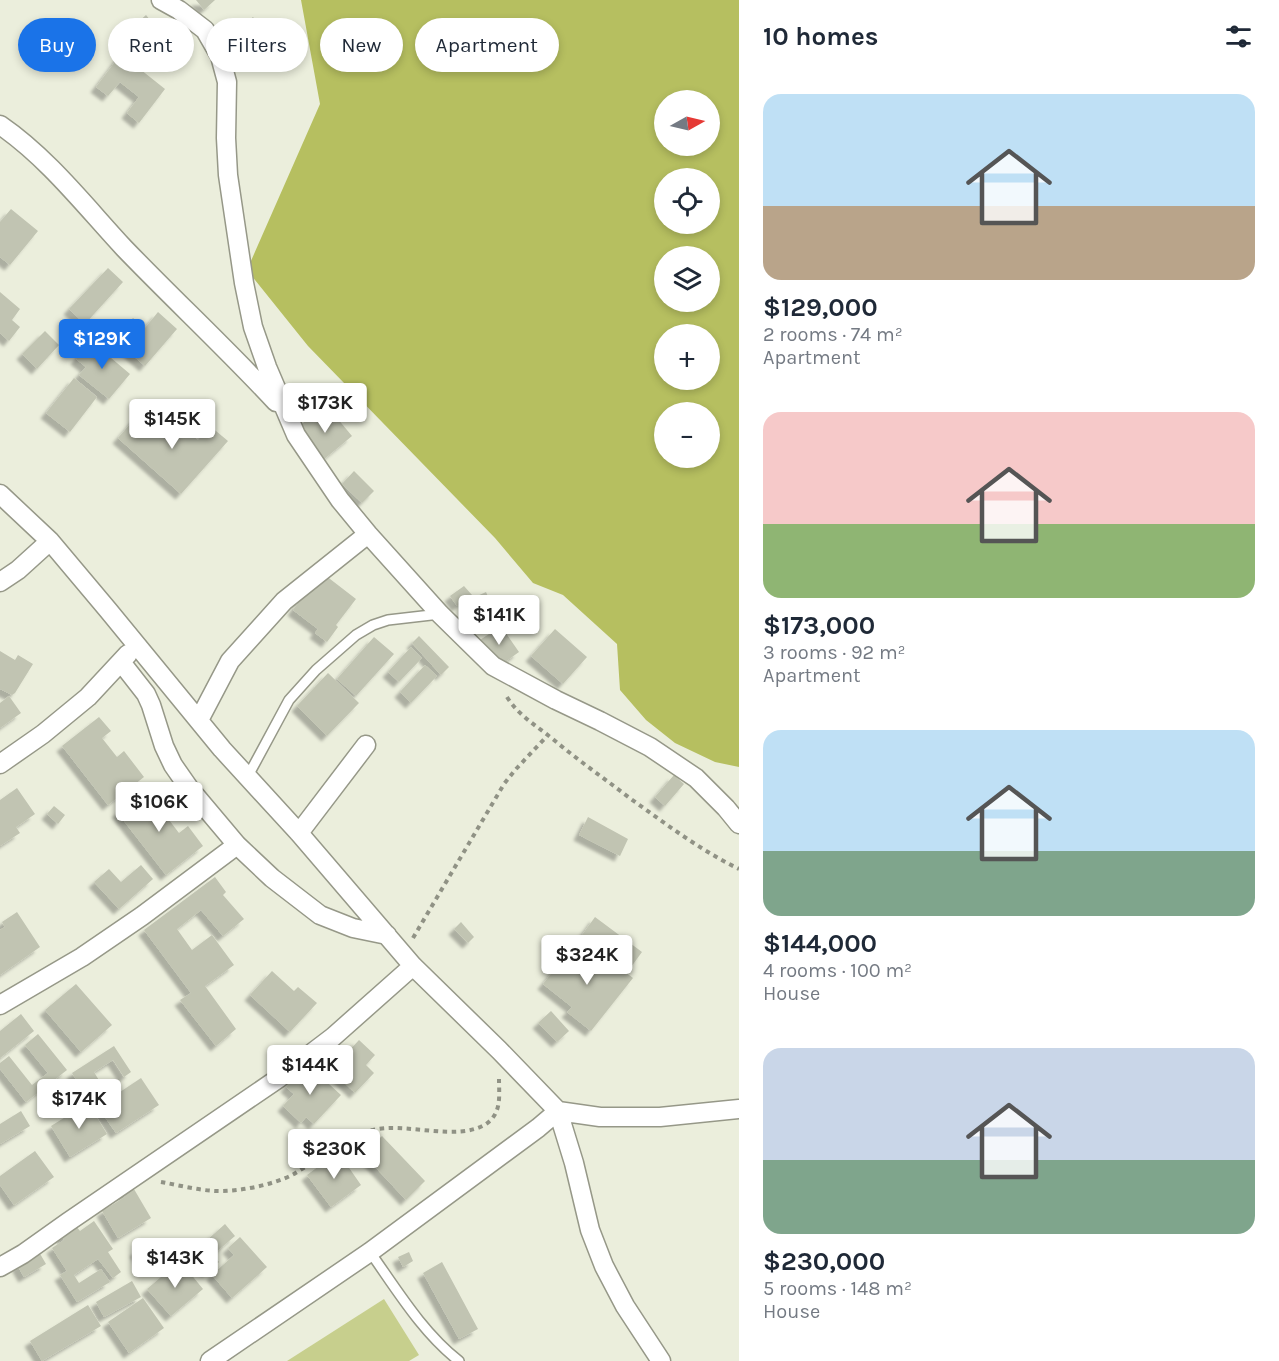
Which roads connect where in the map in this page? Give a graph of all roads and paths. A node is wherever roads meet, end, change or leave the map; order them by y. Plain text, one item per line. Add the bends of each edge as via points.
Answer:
1 (161, 0) edge
2 (0, 125) edge
3 (285, 411) junction
4 (0, 494) edge
5 (368, 534) junction
6 (50, 541) junction
7 (0, 582) edge
8 (440, 614) junction
9 (136, 645) junction
10 (121, 662) junction
11 (493, 666) junction
12 (199, 720) junction
13 (548, 735) junction
14 (366, 745) dead end
15 (0, 764) edge
16 (248, 776) junction
17 (739, 824) edge
18 (299, 833) junction
19 (237, 845) junction
20 (739, 869) edge
21 (387, 935) junction
22 (408, 961) junction
23 (0, 1005) edge
24 (499, 1050) junction
25 (739, 1110) edge
26 (558, 1111) junction
27 (133, 1178) junction
28 (370, 1252) junction
29 (0, 1267) edge
30 (210, 1361) edge
31 (459, 1361) edge
32 (661, 1361) edge

1 - 3 street via 205,30 220,56 227,82 228,175 244,283 253,327
2 - 3 street via 50,167
3 - 5 street via 296,435
4 - 6 street
5 - 8 street
5 - 12 street via 284,601 230,661
6 - 7 street
6 - 9 street
8 - 11 street
8 - 16 lane via 387,620 356,635 289,700
9 - 10 street
9 - 12 street
10 - 15 street via 88,697
10 - 19 street via 146,694 173,765
11 - 13 path via 513,705
11 - 17 street via 650,747 696,778
12 - 16 street
13 - 20 path via 674,831
13 - 22 path via 504,784 429,909
14 - 18 street
16 - 18 street
18 - 21 street
19 - 21 street via 320,915 353,928
19 - 23 street via 82,957
21 - 22 street
22 - 24 street
22 - 27 street via 333,1037
24 - 26 street
24 - 27 path via 496,1115 475,1129 373,1130 292,1175 231,1190 195,1189
25 - 26 street via 600,1118
26 - 28 street
26 - 32 street via 590,1230 604,1266
27 - 29 street
28 - 30 street
28 - 31 lane via 415,1314

